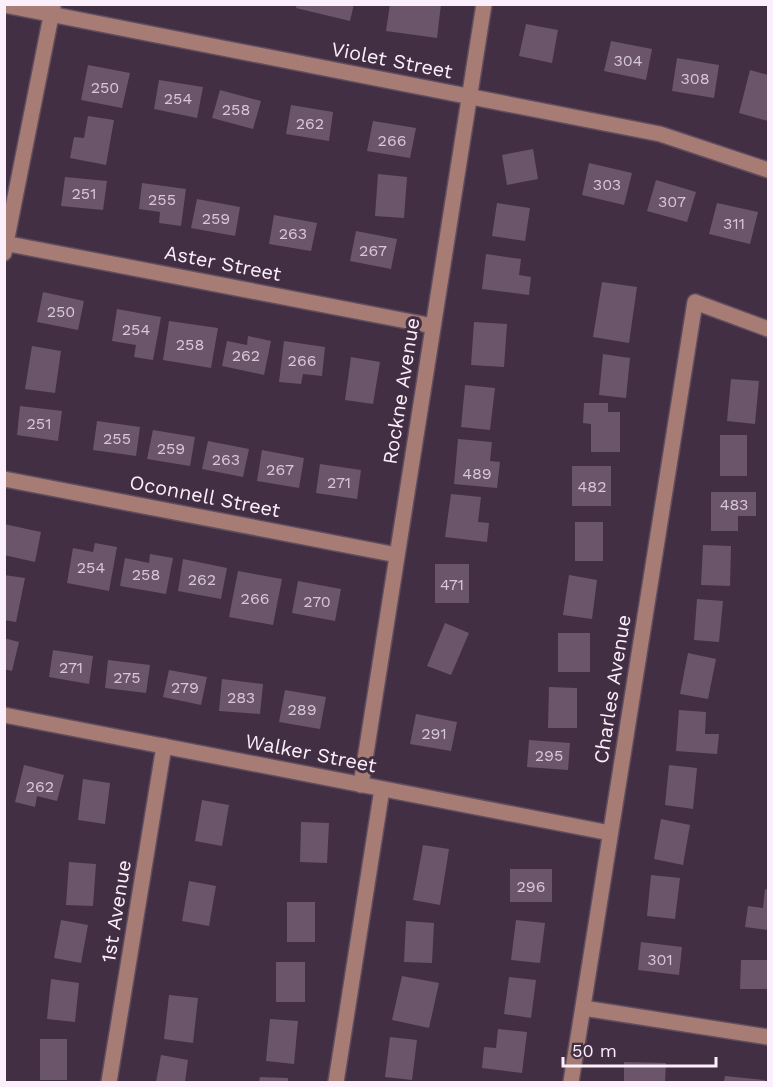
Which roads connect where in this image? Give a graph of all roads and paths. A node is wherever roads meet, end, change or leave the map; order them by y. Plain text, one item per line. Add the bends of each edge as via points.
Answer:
1 (484, 4) edge
2 (4, 5) edge
3 (52, 10) edge
4 (469, 96) junction
5 (768, 170) edge
6 (5, 246) edge
7 (433, 326) junction
8 (768, 329) edge
9 (4, 479) edge
10 (397, 555) junction
11 (4, 715) edge
12 (164, 746) junction
13 (361, 784) junction
14 (382, 789) junction
15 (610, 833) junction
16 (583, 1008) junction
17 (768, 1036) edge
18 (109, 1083) edge
19 (336, 1083) edge
20 (572, 1083) edge

1 - 4 street, Rockne Avenue
2 - 3 street, Violet Street
3 - 4 street, Violet Street
3 - 6 street
4 - 5 street, Violet Street via 660,134
4 - 7 street, Rockne Avenue
6 - 7 street, Aster Street
7 - 10 street, Rockne Avenue
8 - 15 street, Charles Avenue via 695,302
9 - 10 street, Oconnell Street
10 - 13 street, Rockne Avenue
11 - 12 street, Walker Street
12 - 13 street, Walker Street
12 - 18 street, 1st Avenue
13 - 14 street, Walker Street
14 - 15 street, Walker Street
14 - 19 street
15 - 16 street, Charles Avenue
16 - 17 street
16 - 20 street, Charles Avenue

